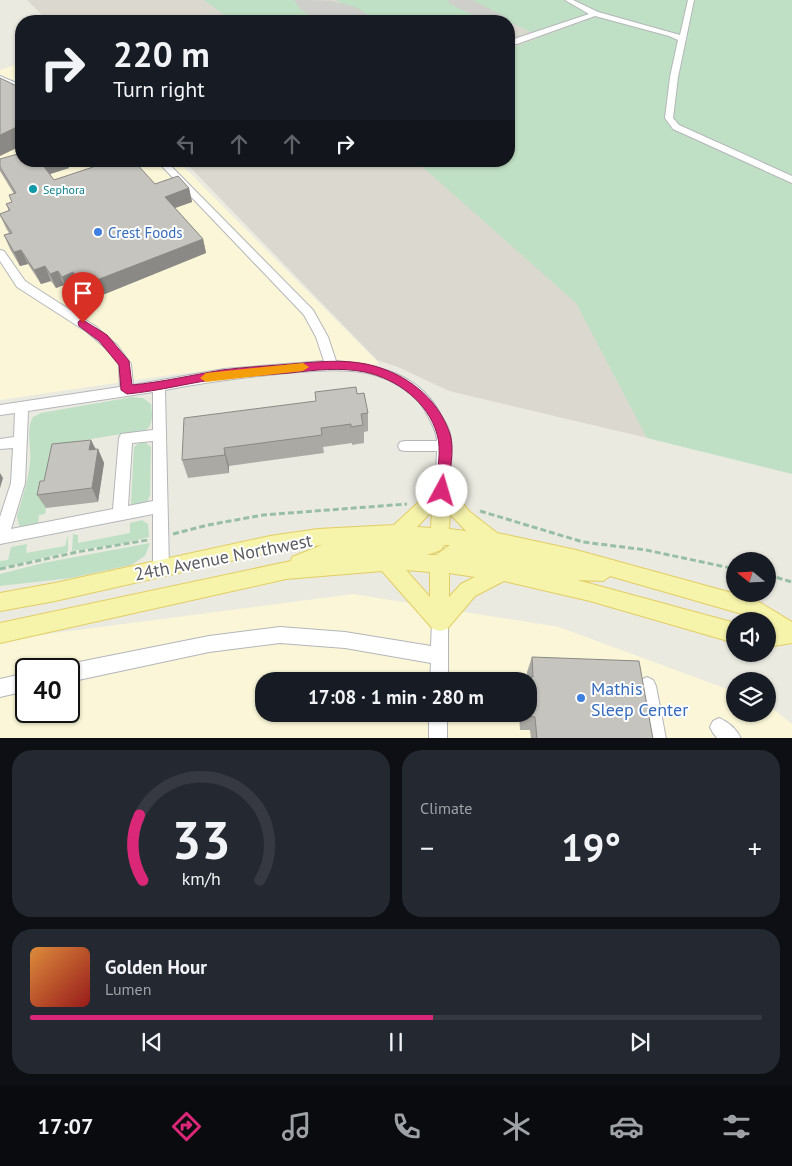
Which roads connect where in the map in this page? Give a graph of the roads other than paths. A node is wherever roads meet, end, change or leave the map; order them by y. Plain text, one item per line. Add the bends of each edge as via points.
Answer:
1 (568, 0) edge
2 (691, 0) edge
3 (595, 14) junction
4 (683, 39) junction
5 (515, 42) edge
6 (0, 78) edge
7 (15, 85) edge
8 (167, 167) edge
9 (792, 180) edge
10 (0, 253) edge
11 (331, 365) junction
12 (159, 386) junction
13 (127, 390) junction
14 (22, 407) junction
15 (0, 410) edge
16 (160, 435) junction
17 (20, 442) junction
18 (0, 444) edge
19 (405, 446) dead end
20 (445, 446) junction
21 (442, 491) junction
22 (161, 506) junction
23 (120, 514) junction
24 (398, 533) junction
25 (440, 535) junction
26 (497, 541) junction
27 (386, 562) junction
28 (439, 564) junction
29 (161, 568) junction
30 (282, 571) junction
31 (503, 572) junction
32 (630, 573) junction
33 (0, 602) edge
34 (440, 622) junction
35 (726, 630) edge
36 (792, 632) edge
37 (0, 633) edge
38 (776, 635) edge
39 (440, 656) junction
40 (80, 671) edge
41 (439, 672) edge
42 (15, 685) edge
43 (647, 686) dead end
44 (0, 688) edge
45 (438, 722) edge
46 (438, 738) edge
47 (657, 738) edge

1 - 3 street
2 - 4 street
3 - 4 street
3 - 5 street
4 - 9 street via 669,118 676,128
6 - 7 street
8 - 11 street via 309,313 322,337
10 - 13 street via 21,284 91,329 113,348 125,364
11 - 12 street via 224,374
11 - 20 street via 378,371 422,396 444,435
12 - 13 street
12 - 16 street
13 - 14 street
14 - 15 street
14 - 17 street
16 - 22 street
16 - 23 street via 126,438
17 - 18 street
17 - 23 street via 18,483 1,538
19 - 20 street
20 - 21 street
21 - 24 main road
21 - 25 main road
21 - 26 main road via 463,519
22 - 23 street
22 - 29 street
24 - 25 main road, 24th Avenue Northwest
24 - 29 main road, 24th Avenue Northwest via 318,537 270,544
25 - 26 main road, 24th Avenue Northwest
25 - 30 main road via 435,544 425,547 330,550
26 - 32 main road, 24th Avenue Northwest
27 - 28 main road, 24th Avenue Northwest
27 - 30 main road, 24th Avenue Northwest
27 - 34 main road
28 - 31 main road, 24th Avenue Northwest
28 - 32 main road via 451,553 469,552 567,570
28 - 34 main road
29 - 33 main road, 24th Avenue Northwest
30 - 37 main road, 24th Avenue Northwest
31 - 34 main road via 468,590
31 - 35 main road, 24th Avenue Northwest via 575,588
32 - 36 main road, 24th Avenue Northwest via 754,608
34 - 39 street
36 - 38 main road, 24th Avenue Northwest
39 - 40 street via 345,640 280,635 202,645
39 - 41 street
42 - 44 street
43 - 47 street
45 - 46 street

